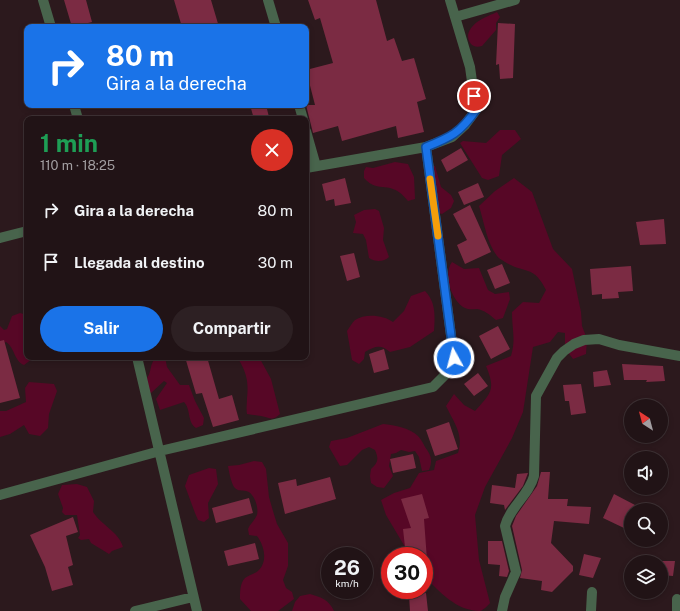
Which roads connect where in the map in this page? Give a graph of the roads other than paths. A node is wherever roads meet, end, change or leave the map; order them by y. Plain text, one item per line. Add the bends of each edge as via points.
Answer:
1 (43, 0) edge
2 (268, 0) edge
3 (450, 0) edge
4 (515, 0) edge
5 (456, 17) junction
6 (50, 24) edge
7 (275, 24) edge
8 (426, 147) junction
9 (309, 153) edge
10 (311, 167) edge
11 (24, 232) edge
12 (0, 238) edge
13 (680, 356) edge
14 (138, 360) edge
15 (160, 451) junction
16 (0, 495) edge
17 (592, 592) dead end
18 (193, 597) junction
19 (677, 599) dead end
20 (135, 611) edge
21 (197, 611) edge
22 (502, 611) edge
23 (591, 611) edge
24 (677, 611) edge

1 - 6 street
2 - 7 street
3 - 5 street
4 - 5 street
5 - 8 street via 470,67 476,110 452,137
8 - 10 street
8 - 15 street via 454,358 447,373 433,387
9 - 10 street
11 - 12 street
13 - 22 street via 599,339 574,344 557,358 536,396 532,484 517,502 505,526 516,572
14 - 15 street
15 - 16 street
15 - 18 street
17 - 23 street
18 - 20 street
18 - 21 street
19 - 24 street

